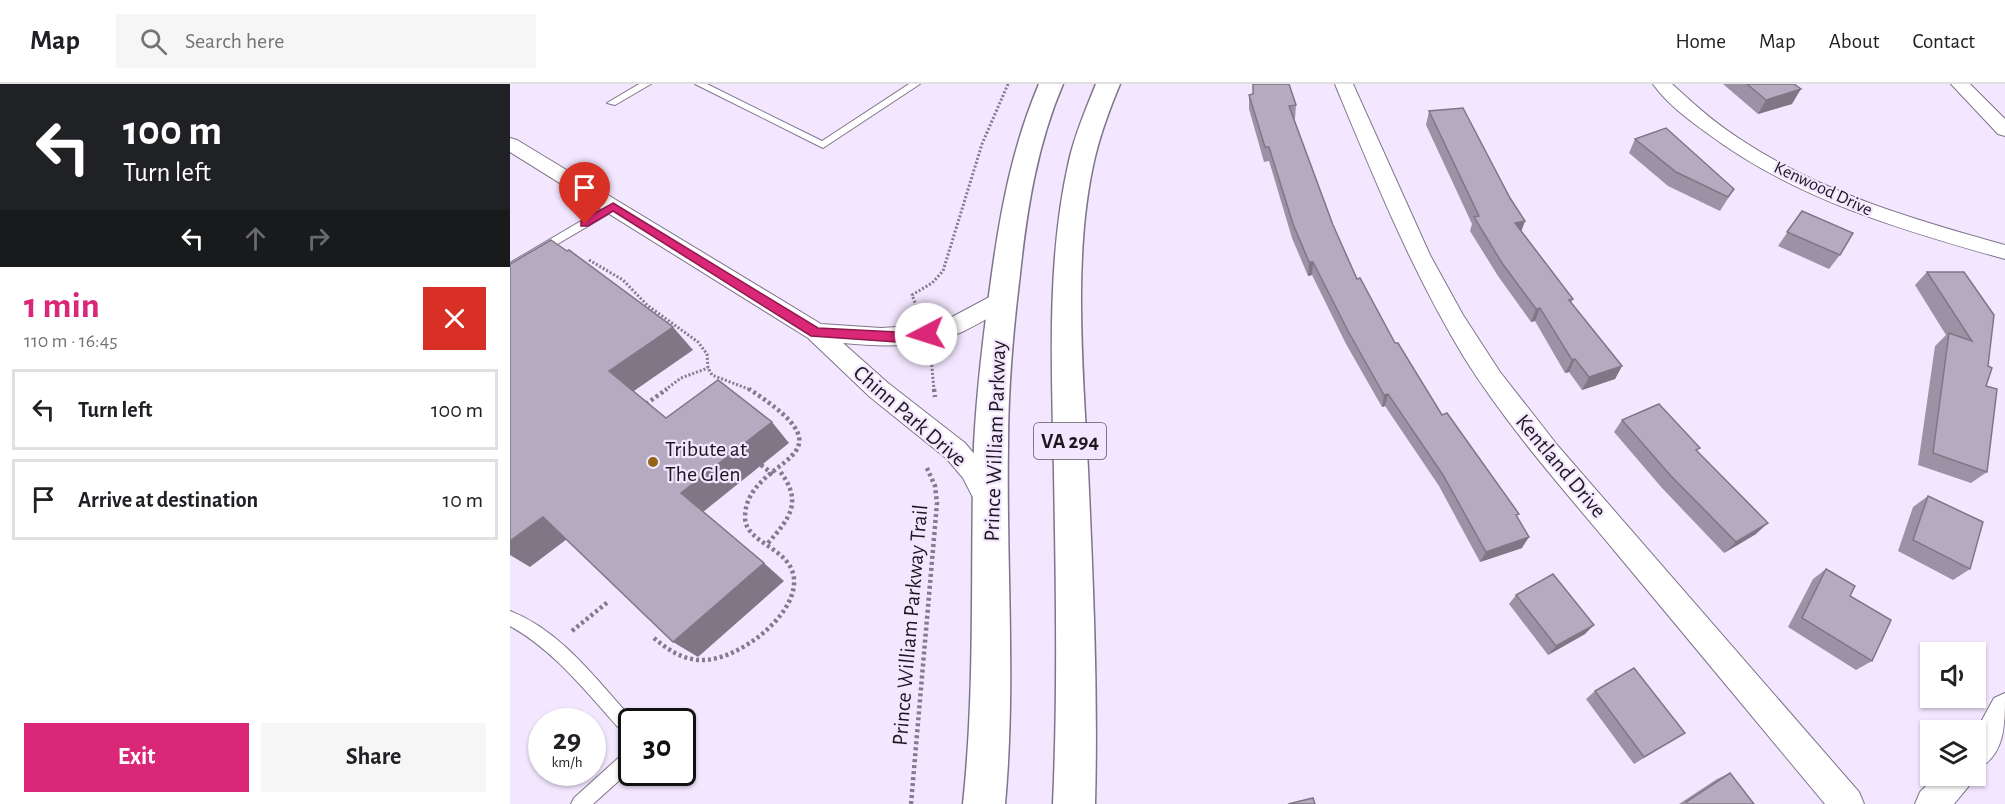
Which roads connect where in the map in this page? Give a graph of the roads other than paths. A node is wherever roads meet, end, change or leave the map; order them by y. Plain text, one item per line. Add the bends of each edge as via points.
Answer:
1 (646, 84) edge
2 (700, 84) edge
3 (915, 84) edge
4 (1051, 84) edge
5 (1108, 84) edge
6 (1344, 84) edge
7 (1662, 84) edge
8 (1960, 84) edge
9 (612, 103) dead end
10 (2005, 130) edge
11 (510, 144) edge
12 (613, 206) junction
13 (2005, 252) edge
14 (510, 268) edge
15 (1003, 300) junction
16 (816, 332) junction
17 (992, 508) junction
18 (510, 618) edge
19 (2005, 709) edge
20 (618, 715) edge
21 (1986, 743) edge
22 (618, 770) edge
23 (1948, 786) edge
24 (580, 804) edge
25 (984, 804) edge
26 (1074, 804) edge
27 (1847, 804) edge
28 (1932, 804) edge

1 - 9 lane
2 - 3 lane via 823,145
4 - 15 highway, Prince William Parkway via 1023,160
5 - 26 highway, VA 294 via 1088,133 1075,191 1068,266 1076,686
6 - 27 street, Kentland Drive via 1402,219 1445,304 1510,405
7 - 13 street, Kenwood Drive via 1734,144 1816,190 1907,225
8 - 10 street
11 - 12 street, Chinn Park Drive
12 - 14 lane
12 - 16 street, Chinn Park Drive
15 - 16 street, Chinn Park Drive via 946,329 926,334 897,337
15 - 17 highway, Prince William Parkway via 995,367
16 - 17 street, Chinn Park Drive via 879,390 956,451 972,470
17 - 25 highway, Prince William Parkway via 992,693
18 - 20 lane via 553,647
19 - 21 street
22 - 24 lane
23 - 28 street

